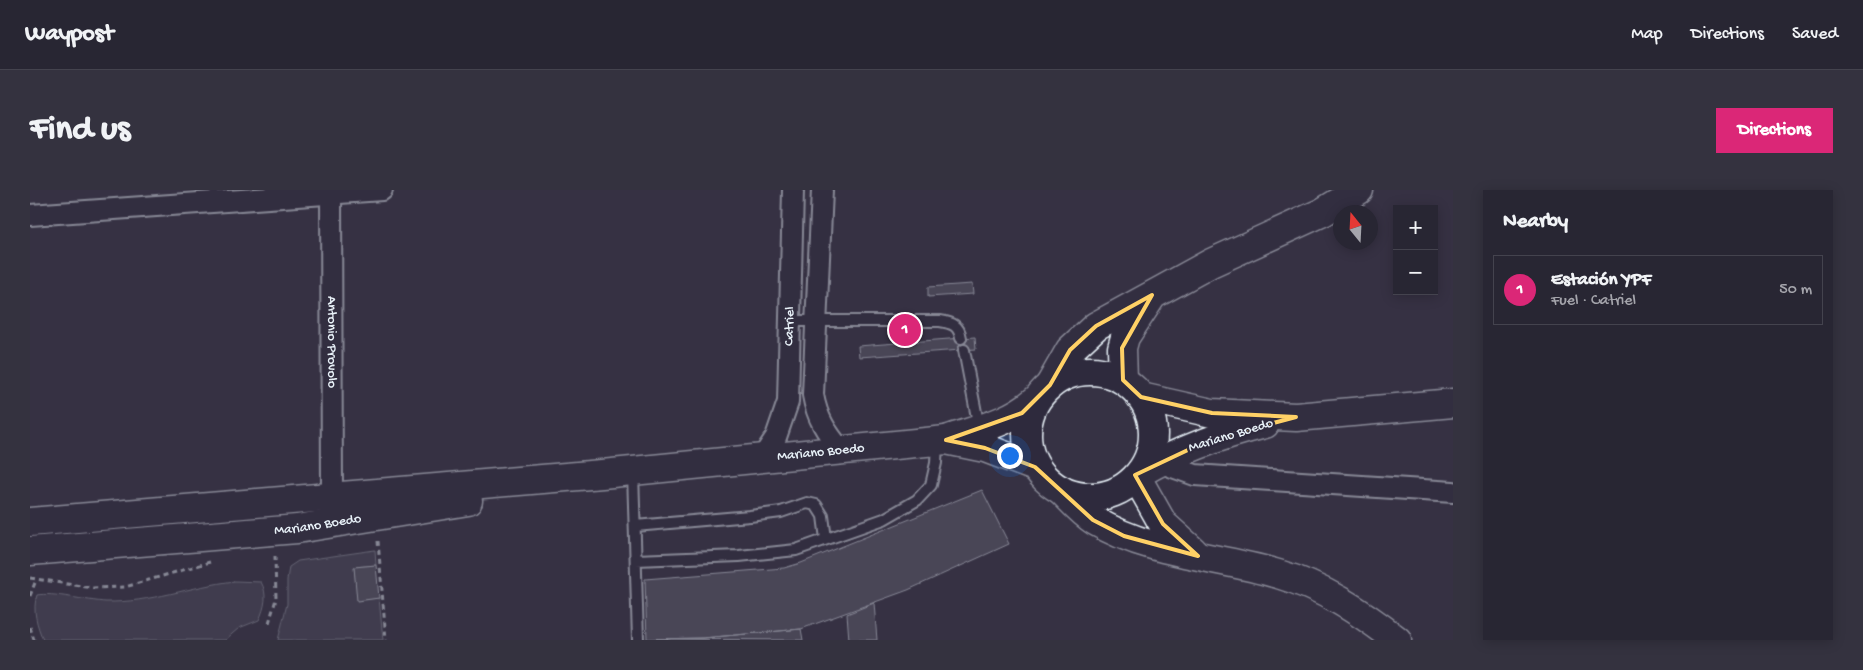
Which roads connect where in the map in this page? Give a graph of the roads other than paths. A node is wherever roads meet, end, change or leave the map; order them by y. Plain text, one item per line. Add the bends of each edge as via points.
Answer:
1 (382, 190) edge
2 (793, 190) edge
3 (822, 190) edge
4 (1359, 190) edge
5 (331, 192) edge
6 (30, 215) edge
7 (1152, 295) junction
8 (790, 321) junction
9 (815, 322) junction
10 (961, 338) dead end
11 (964, 350) dead end
12 (1132, 388) junction
13 (1043, 392) junction
14 (1453, 403) edge
15 (1296, 417) junction
16 (979, 429) junction
17 (941, 440) junction
18 (841, 450) junction
19 (762, 458) junction
20 (1035, 467) junction
21 (633, 471) junction
22 (1146, 471) junction
23 (602, 474) junction
24 (1061, 490) junction
25 (1453, 492) edge
26 (332, 496) junction
27 (30, 522) edge
28 (635, 526) junction
29 (826, 539) junction
30 (30, 551) edge
31 (1198, 556) junction
32 (636, 560) junction
33 (638, 640) edge
34 (1397, 640) edge

1 - 5 street
2 - 8 street, Catriel
3 - 9 street, Catriel
4 - 7 main road via 1323,212 1211,263
5 - 6 street
5 - 26 street, Antonio Provolo
7 - 12 main road via 1125,337 1122,348
7 - 13 main road via 1096,326 1070,350
8 - 9 lane
8 - 19 street, Catriel via 788,402 776,437
9 - 10 lane via 940,321 952,323 960,329
9 - 18 street, Catriel via 813,395 817,414 827,434
11 - 16 lane
12 - 13 main road, Mariano Boedo via 1105,372 1085,371 1066,375
12 - 15 main road, Mariano Boedo via 1212,413
12 - 22 main road via 1150,415 1153,435
13 - 16 main road via 1022,413
13 - 20 main road, Mariano Boedo via 1029,415 1026,433 1028,451
14 - 15 main road, Mariano Boedo
15 - 22 main road, Mariano Boedo via 1232,432 1182,450
16 - 17 main road
17 - 18 main road, Mariano Boedo
17 - 20 main road, Mariano Boedo via 985,448
17 - 29 lane via 931,485 917,500 884,520
18 - 19 main road, Mariano Boedo
19 - 21 main road, Mariano Boedo
20 - 24 main road, Mariano Boedo
21 - 23 main road, Mariano Boedo
21 - 28 lane
22 - 24 main road, Mariano Boedo via 1103,496 1081,497
22 - 25 street
22 - 31 main road via 1163,524
23 - 26 main road, Mariano Boedo
23 - 30 main road, Mariano Boedo via 297,529
24 - 31 main road via 1093,520 1124,536
26 - 27 main road, Mariano Boedo
28 - 29 lane via 781,512 807,503 816,505 823,516
28 - 32 lane
29 - 32 lane via 796,550
31 - 34 main road via 1278,574 1332,596
32 - 33 lane

